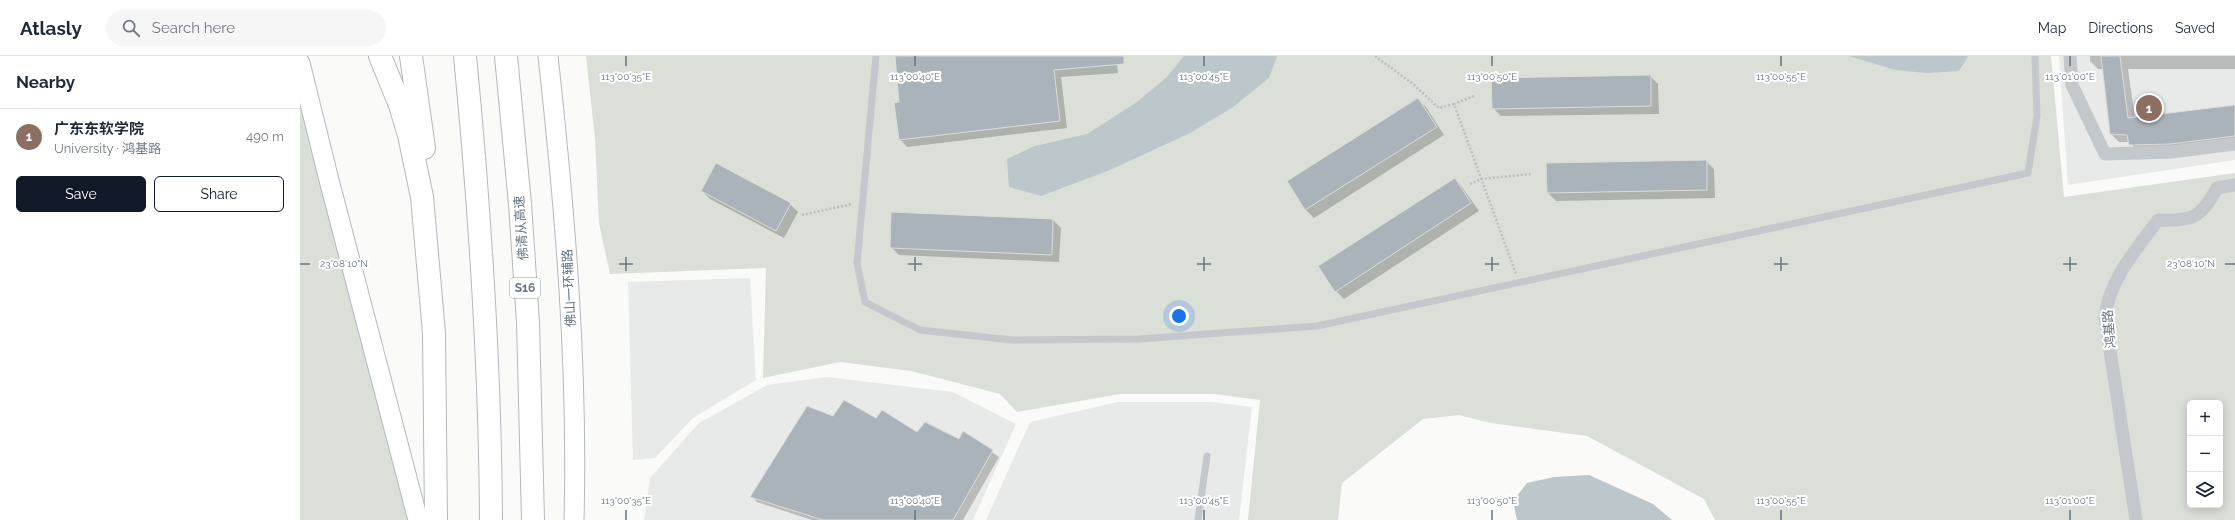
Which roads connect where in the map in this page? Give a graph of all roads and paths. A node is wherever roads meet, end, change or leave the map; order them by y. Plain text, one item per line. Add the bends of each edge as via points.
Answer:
1 (380, 56) edge
2 (411, 56) edge
3 (453, 56) edge
4 (465, 56) edge
5 (506, 56) edge
6 (548, 56) edge
7 (876, 56) edge
8 (1375, 56) edge
9 (2035, 56) edge
10 (2070, 56) edge
11 (300, 63) edge
12 (1474, 96) dead end
13 (1454, 104) junction
14 (2235, 144) edge
15 (1531, 174) dead end
16 (1482, 179) junction
17 (1470, 184) dead end
18 (2235, 185) edge
19 (422, 197) junction
20 (862, 202) junction
21 (802, 215) dead end
22 (483, 276) junction
23 (1519, 282) junction
24 (1207, 456) dead end
25 (418, 520) edge
26 (436, 520) edge
27 (491, 520) edge
28 (533, 520) edge
29 (574, 520) edge
30 (1198, 520) edge
31 (2136, 520) edge

1 - 19 highway via 407,127
2 - 19 highway via 425,162
3 - 22 highway
4 - 22 highway
5 - 28 highway, 佛清从高速 / S16 via 528,322
6 - 29 main road, 佛山一环辅路 via 568,261 575,411
7 - 20 lane
8 - 13 path via 1413,84 1439,108
9 - 23 lane via 2037,116 2028,173
10 - 14 street via 2072,85 2105,154 2171,152
11 - 25 main road
12 - 13 path
13 - 16 path
15 - 16 path
16 - 17 path
16 - 23 path
18 - 31 street, 鸿基路 via 2217,188 2200,214 2179,221 2158,220 2118,275 2107,301 2105,318
19 - 26 highway via 434,333
20 - 21 path
20 - 23 lane via 857,263 865,302 920,330 1012,340 1123,340 1317,326
22 - 27 highway via 490,408
24 - 30 lane

